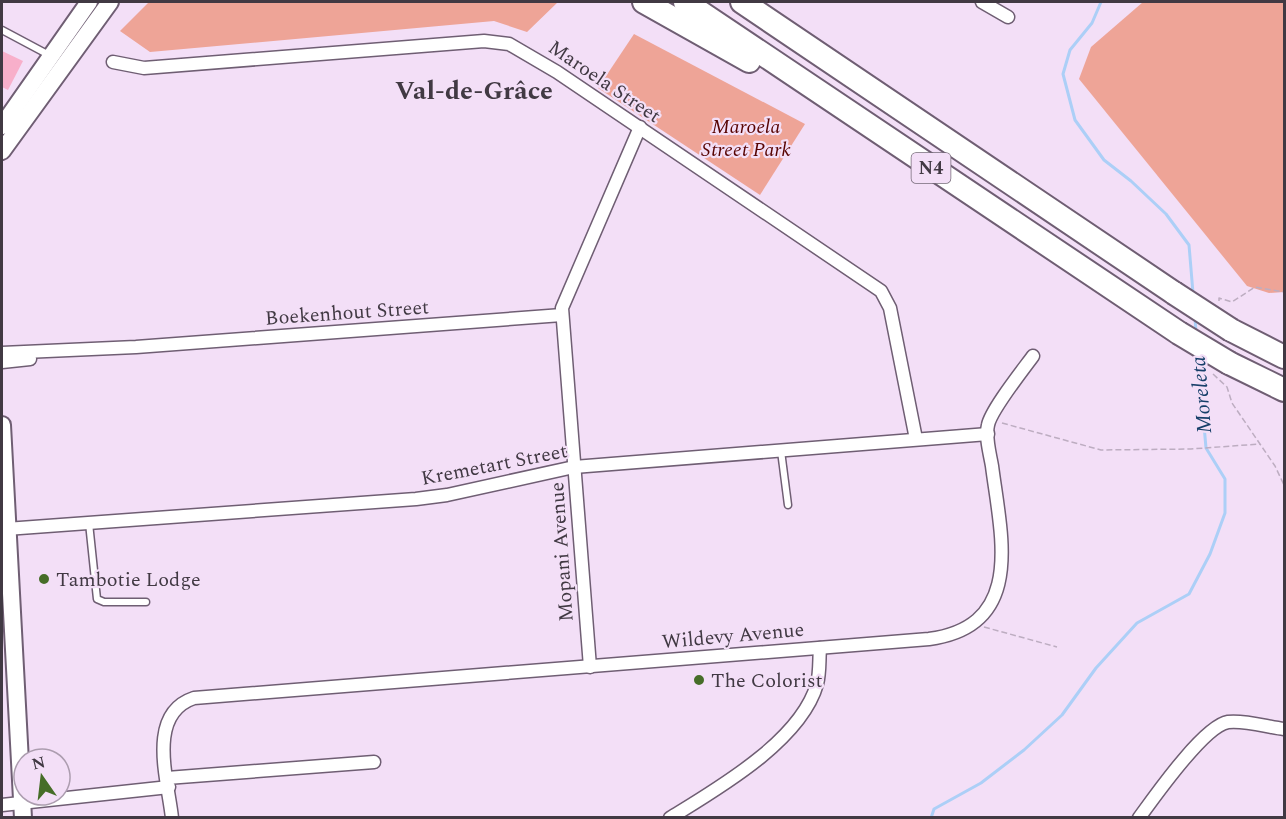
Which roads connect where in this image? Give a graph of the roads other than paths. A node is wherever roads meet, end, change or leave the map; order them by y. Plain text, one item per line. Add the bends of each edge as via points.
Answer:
1 (89, 2) edge
2 (98, 2) edge
3 (110, 2) edge
4 (644, 2) edge
5 (685, 2) edge
6 (742, 2) edge
7 (764, 2) edge
8 (982, 2) edge
9 (1008, 17) dead end
10 (2, 30) edge
11 (50, 55) junction
12 (113, 62) dead end
13 (834, 63) junction
14 (858, 120) junction
15 (2, 126) edge
16 (640, 127) junction
17 (2, 140) edge
18 (2, 151) edge
19 (562, 315) junction
20 (136, 347) junction
21 (2, 353) edge
22 (1033, 356) dead end
23 (1284, 357) edge
24 (2, 362) edge
25 (1284, 390) edge
26 (2, 426) edge
27 (988, 434) junction
28 (916, 439) junction
29 (781, 450) junction
30 (574, 467) junction
31 (788, 505) dead end
32 (2, 506) edge
33 (89, 523) junction
34 (6, 529) junction
35 (146, 602) dead end
36 (7, 622) edge
37 (820, 648) junction
38 (590, 667) junction
39 (1284, 729) edge
40 (374, 762) dead end
41 (168, 782) junction
42 (2, 805) edge
43 (22, 810) edge
44 (172, 818) edge
45 (670, 818) edge
46 (1139, 818) edge

1 - 11 main road
2 - 11 main road via 67,46
3 - 18 main road
4 - 14 highway
5 - 14 highway, N4
6 - 13 highway, N4
7 - 13 highway
8 - 9 street
10 - 11 lane
11 - 15 main road
11 - 17 main road via 44,75
12 - 16 street, Maroela Street via 148,68 498,41 532,55
13 - 23 highway, N4, bridge via 1174,293 1231,330
14 - 25 highway, N4, bridge via 1179,333
16 - 19 street, Mopani Avenue via 567,293
16 - 28 street, Maroela Street via 883,293 892,318
19 - 20 street, Boekenhout Street
19 - 30 street, Mopani Avenue
20 - 21 street, Boekenhout Street
20 - 24 street, Boekenhout Street
22 - 27 street, Wildevy Avenue via 989,421
26 - 34 main road
27 - 28 street, Kremetart Street
27 - 37 street, Wildevy Avenue via 1002,567 994,598 977,620 960,632 940,638
28 - 29 street, Kremetart Street
29 - 30 street, Kremetart Street
29 - 31 lane
30 - 33 street, Kremetart Street via 424,498
30 - 38 street, Mopani Avenue
32 - 34 main road
33 - 34 street, Kremetart Street
33 - 35 lane via 97,599
34 - 36 main road
36 - 43 main road
37 - 38 street, Wildevy Avenue
37 - 45 street via 817,683 800,716 739,776
38 - 41 street, Wildevy Avenue via 202,696 181,704 166,722
39 - 46 street via 1237,722 1219,725 1181,763
40 - 41 street
41 - 43 street
41 - 44 street
42 - 43 street

